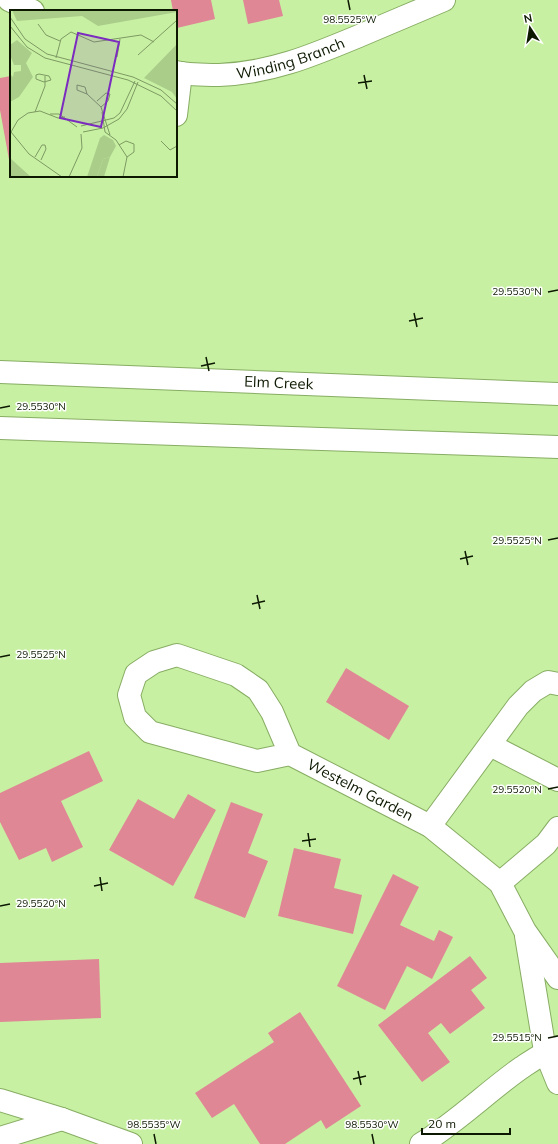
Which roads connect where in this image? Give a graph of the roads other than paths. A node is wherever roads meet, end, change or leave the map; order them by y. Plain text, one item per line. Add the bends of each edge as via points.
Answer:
1 (9, 0) edge
2 (444, 0) edge
3 (32, 10) edge
4 (178, 72) edge
5 (177, 94) edge
6 (0, 372) edge
7 (558, 394) edge
8 (0, 428) edge
9 (558, 447) edge
10 (558, 684) edge
11 (490, 745) junction
12 (290, 754) junction
13 (558, 780) edge
14 (430, 826) junction
15 (558, 828) edge
16 (500, 883) junction
17 (525, 931) junction
18 (558, 978) edge
19 (552, 1049) edge
20 (558, 1083) edge
21 (0, 1100) edge
22 (62, 1119) junction
23 (0, 1138) edge
24 (131, 1144) edge
25 (421, 1144) edge

1 - 3 street
2 - 4 street, Winding Branch via 289,63 234,74
4 - 5 street
6 - 7 street, Elm Creek
8 - 9 street
10 - 11 street, Westelm Garden via 548,682 533,691 518,706
11 - 13 street
11 - 14 street, Westelm Garden
12 - 12 street, Westelm Garden via 272,712 258,690 236,675 177,655 154,662 136,674 129,695 135,717 150,732 257,760
12 - 14 street, Westelm Garden
14 - 16 street, Westelm Garden
15 - 16 street via 546,844
16 - 17 street, Westelm Garden
17 - 18 street, Westelm Garden
17 - 19 street, Westelm Garden
19 - 20 street, Westelm Garden
19 - 25 street via 510,1076
21 - 22 street
22 - 23 street
22 - 24 street

